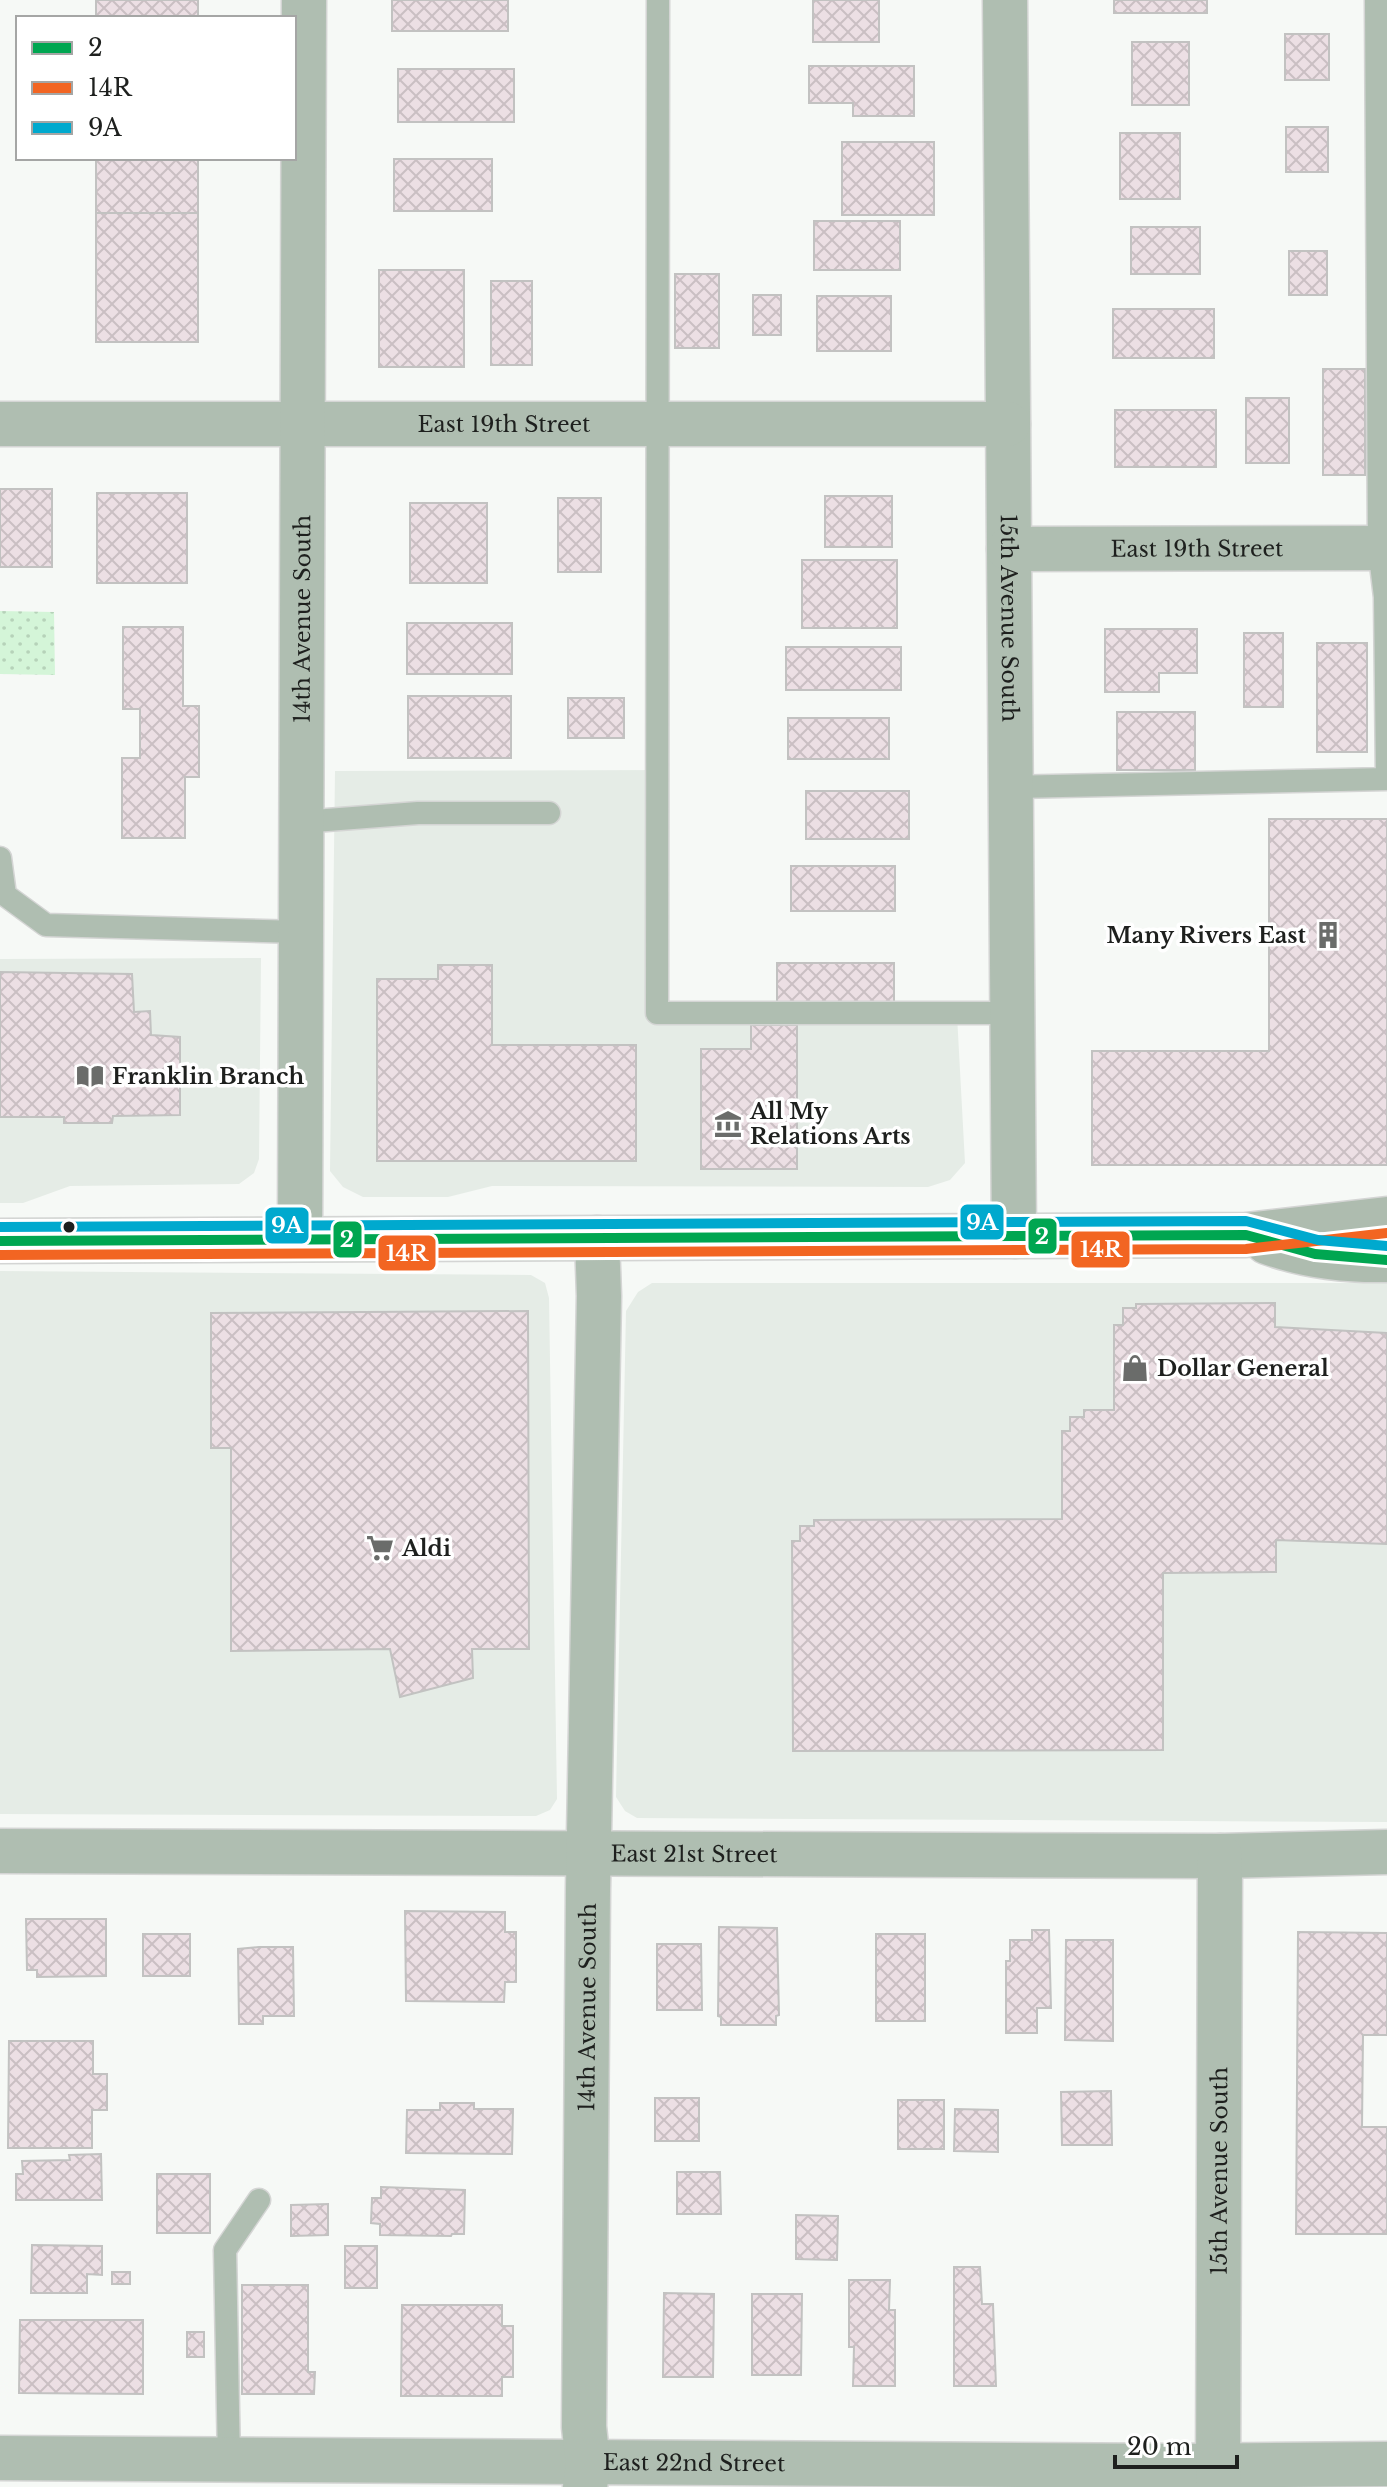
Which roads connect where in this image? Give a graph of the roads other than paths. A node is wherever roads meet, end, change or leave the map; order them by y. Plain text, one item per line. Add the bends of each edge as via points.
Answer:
1 (304, 0) edge
2 (658, 0) edge
3 (1005, 0) edge
4 (1376, 0) edge
5 (1382, 207) edge
6 (0, 424) edge
7 (303, 424) junction
8 (658, 424) junction
9 (1008, 424) junction
10 (1383, 548) edge
11 (1009, 549) junction
12 (1010, 787) junction
13 (549, 813) dead end
14 (301, 822) junction
15 (0, 858) edge
16 (301, 932) junction
17 (1012, 1013) junction
18 (1387, 1219) edge
19 (1246, 1235) junction
20 (1014, 1236) junction
21 (597, 1238) junction
22 (300, 1239) junction
23 (0, 1241) edge
24 (1387, 1260) edge
25 (0, 1851) edge
26 (1387, 1852) edge
27 (589, 1853) junction
28 (1220, 1856) junction
29 (259, 2200) dead end
30 (0, 2458) edge
31 (229, 2462) junction
32 (1387, 2464) edge
33 (301, 2474) edge
34 (367, 2474) edge
35 (587, 2475) edge
36 (967, 2476) edge
37 (1218, 2476) edge

1 - 7 street, 14th Avenue South
2 - 8 lane
3 - 9 street, 15th Avenue South
4 - 5 lane
5 - 10 lane
6 - 7 street, East 19th Street
7 - 8 street, East 19th Street
7 - 14 street, 14th Avenue South
8 - 9 street, East 19th Street
8 - 17 lane via 657,1013
9 - 11 street, 15th Avenue South
10 - 11 street, East 19th Street
10 - 12 lane via 1387,779
11 - 12 street, 15th Avenue South
12 - 17 street, 15th Avenue South
13 - 14 lane via 418,813
14 - 16 street, 14th Avenue South
15 - 16 lane via 5,895 46,925
16 - 22 street, 14th Avenue South
17 - 20 street, 15th Avenue South
18 - 19 main road
19 - 20 main road
19 - 24 main road via 1288,1250
20 - 21 main road
21 - 22 main road
21 - 27 street, 14th Avenue South
22 - 23 main road
25 - 27 street, East 21st Street
26 - 28 street, East 21st Street
27 - 28 street, East 21st Street
27 - 35 street, 14th Avenue South
28 - 37 street, 15th Avenue South
29 - 31 lane via 225,2250
30 - 31 street, East 22nd Street
31 - 33 street, East 22nd Street
32 - 37 street, East 22nd Street
33 - 34 street, East 22nd Street
34 - 35 street, East 22nd Street
35 - 36 street, East 22nd Street
36 - 37 street, East 22nd Street

